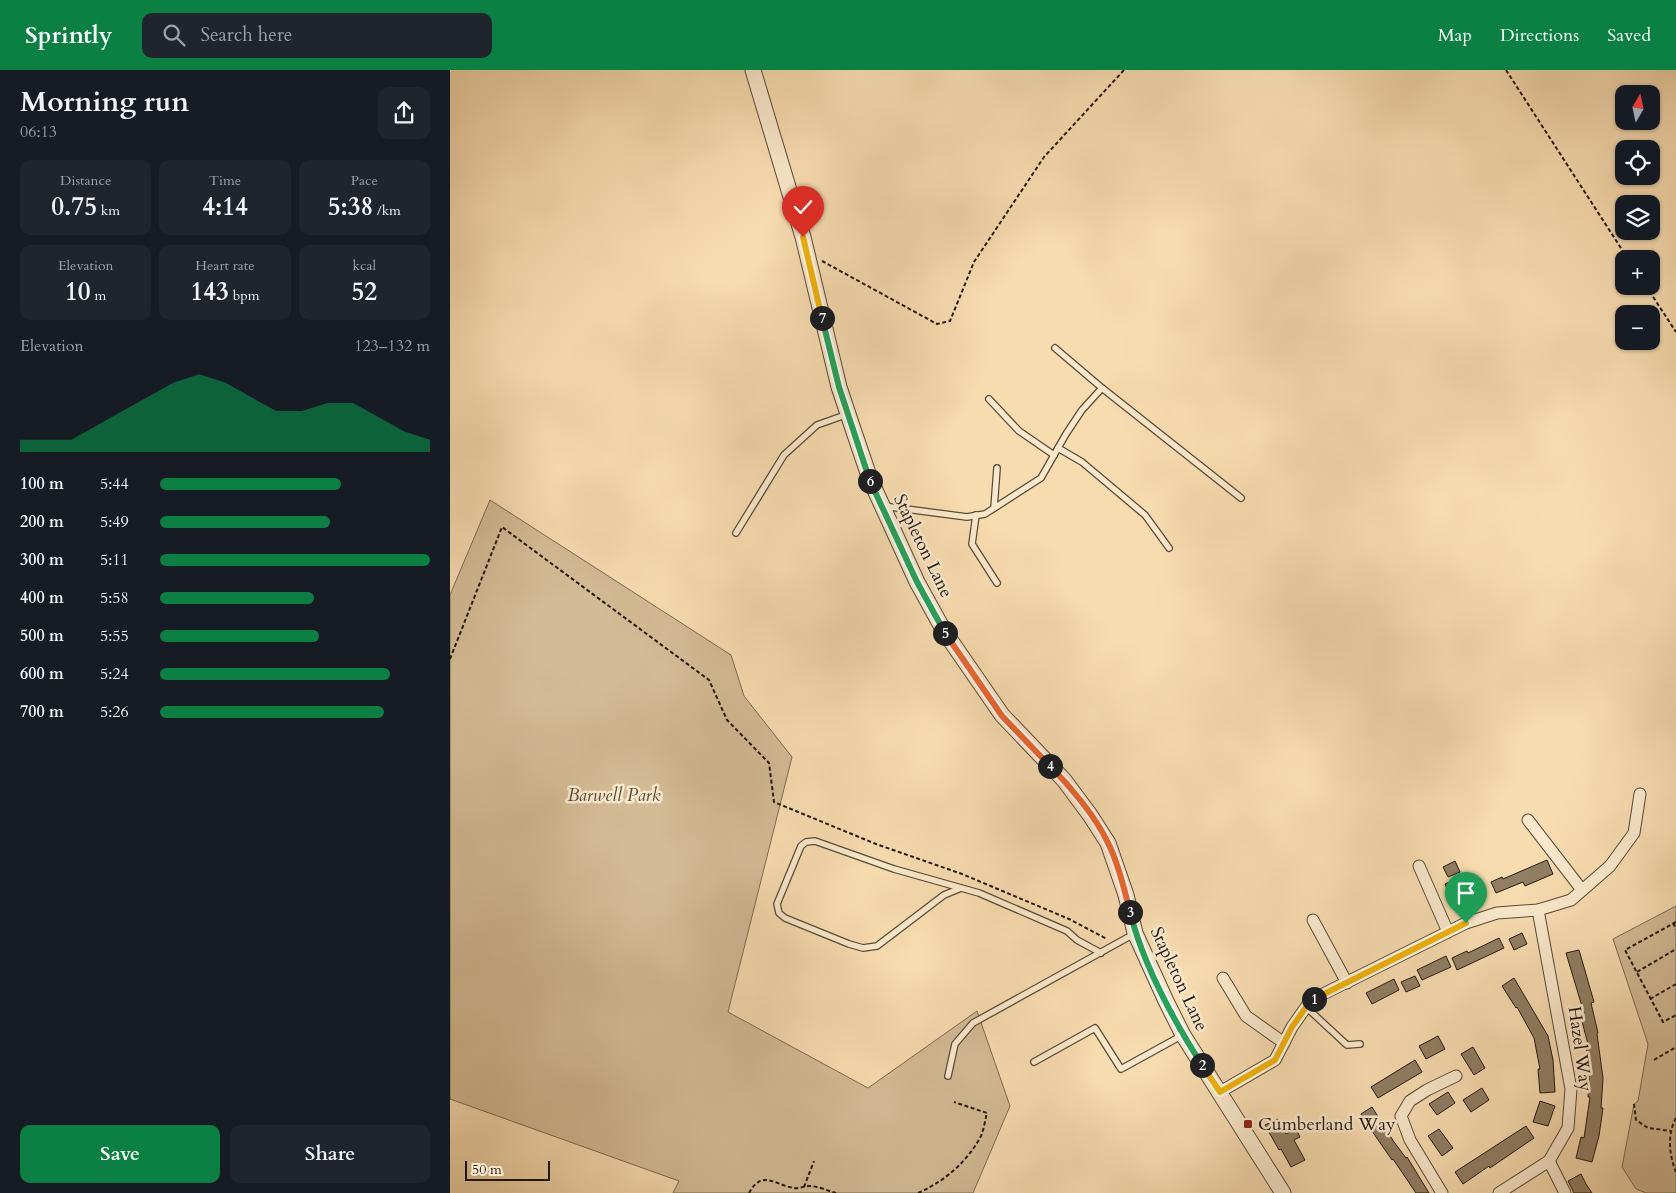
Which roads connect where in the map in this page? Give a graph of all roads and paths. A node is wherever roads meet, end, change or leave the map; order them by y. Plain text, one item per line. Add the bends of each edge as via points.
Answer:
1 (753, 70) edge
2 (1124, 70) edge
3 (1506, 70) edge
4 (1622, 250) edge
5 (806, 252) junction
6 (1652, 295) edge
7 (1676, 332) edge
8 (1055, 348) dead end
9 (1102, 388) junction
10 (989, 399) dead end
11 (848, 414) junction
12 (1058, 448) junction
13 (1054, 454) junction
14 (997, 468) dead end
15 (1241, 498) dead end
16 (883, 506) junction
17 (994, 508) junction
18 (976, 515) junction
19 (736, 533) dead end
20 (1169, 548) dead end
21 (997, 584) dead end
22 (450, 659) edge
23 (1640, 794) dead end
24 (1528, 820) dead end
25 (1419, 866) dead end
26 (961, 888) junction
27 (1582, 890) junction
28 (1538, 910) junction
29 (1313, 920) dead end
30 (1674, 922) edge
31 (1676, 928) edge
32 (1448, 932) junction
33 (1136, 933) junction
34 (1116, 944) junction
35 (1676, 950) edge
36 (1100, 953) junction
37 (1636, 972) junction
38 (1223, 978) dead end
39 (1347, 983) junction
40 (1676, 984) edge
41 (1650, 998) junction
42 (1306, 1007) junction
43 (1676, 1014) edge
44 (1183, 1035) junction
45 (1284, 1043) junction
46 (1360, 1044) dead end
47 (1676, 1047) edge
48 (1654, 1060) dead end
49 (1034, 1062) dead end
50 (948, 1076) dead end
51 (1456, 1076) dead end
52 (1220, 1092) junction
53 (954, 1102) dead end
54 (1634, 1104) dead end
55 (1676, 1118) edge
56 (1671, 1131) junction
57 (814, 1161) dead end
58 (1549, 1161) junction
59 (1676, 1172) edge
60 (804, 1187) junction
61 (749, 1193) edge
62 (836, 1193) edge
63 (918, 1193) edge
64 (1283, 1193) edge
65 (1442, 1193) edge
66 (1499, 1193) edge
67 (1564, 1193) edge

1 - 5 street, Stapleton Lane
2 - 5 path via 1044,157 974,262 950,321 937,324
3 - 4 path
5 - 11 street, Stapleton Lane
6 - 7 path
8 - 9 lane
9 - 12 lane via 1082,410
9 - 15 lane
10 - 13 lane via 1019,431
11 - 16 street, Stapleton Lane via 870,479
11 - 19 lane via 818,425 784,455
12 - 13 lane
12 - 20 lane via 1082,462 1145,515
13 - 17 lane via 1041,478
14 - 17 lane
16 - 18 lane via 967,517
16 - 33 street, Stapleton Lane via 917,582 944,631 1002,716 1064,780 1108,843
17 - 18 lane
18 - 21 lane via 972,544
22 - 34 path via 502,527 709,680 727,720 768,763 774,802 876,844 962,874 1069,919
23 - 27 street via 1634,833 1610,866
24 - 27 street
25 - 32 street
26 - 26 lane via 938,900 877,946 863,948 785,918 779,913 777,904 801,846 816,841 894,869
26 - 36 lane via 1067,931
27 - 28 street via 1571,900
28 - 32 street via 1497,913
28 - 58 street, Hazel Way via 1571,1090 1568,1128
29 - 39 street
30 - 31 path
30 - 37 path via 1625,950
32 - 39 street
33 - 34 lane
33 - 44 street, Stapleton Lane
34 - 36 lane
35 - 37 path
36 - 50 lane via 973,1023 955,1044
37 - 41 path
38 - 45 street via 1246,1016
39 - 42 street via 1311,1000
40 - 41 path
41 - 43 path via 1663,1022
42 - 45 street
42 - 46 lane via 1347,1045
44 - 49 lane via 1121,1070 1095,1028
44 - 52 street, Stapleton Lane
45 - 52 street via 1275,1060
47 - 48 path
51 - 65 street via 1410,1101 1402,1116 1410,1140
52 - 64 street, Stapleton Lane
53 - 63 path via 987,1113 982,1135 955,1170 938,1184
54 - 56 path via 1636,1120 1648,1128
55 - 56 path
56 - 59 path via 1670,1159
57 - 60 path
58 - 66 street, Hazel Way
58 - 67 street
60 - 61 path via 762,1180
60 - 62 path

